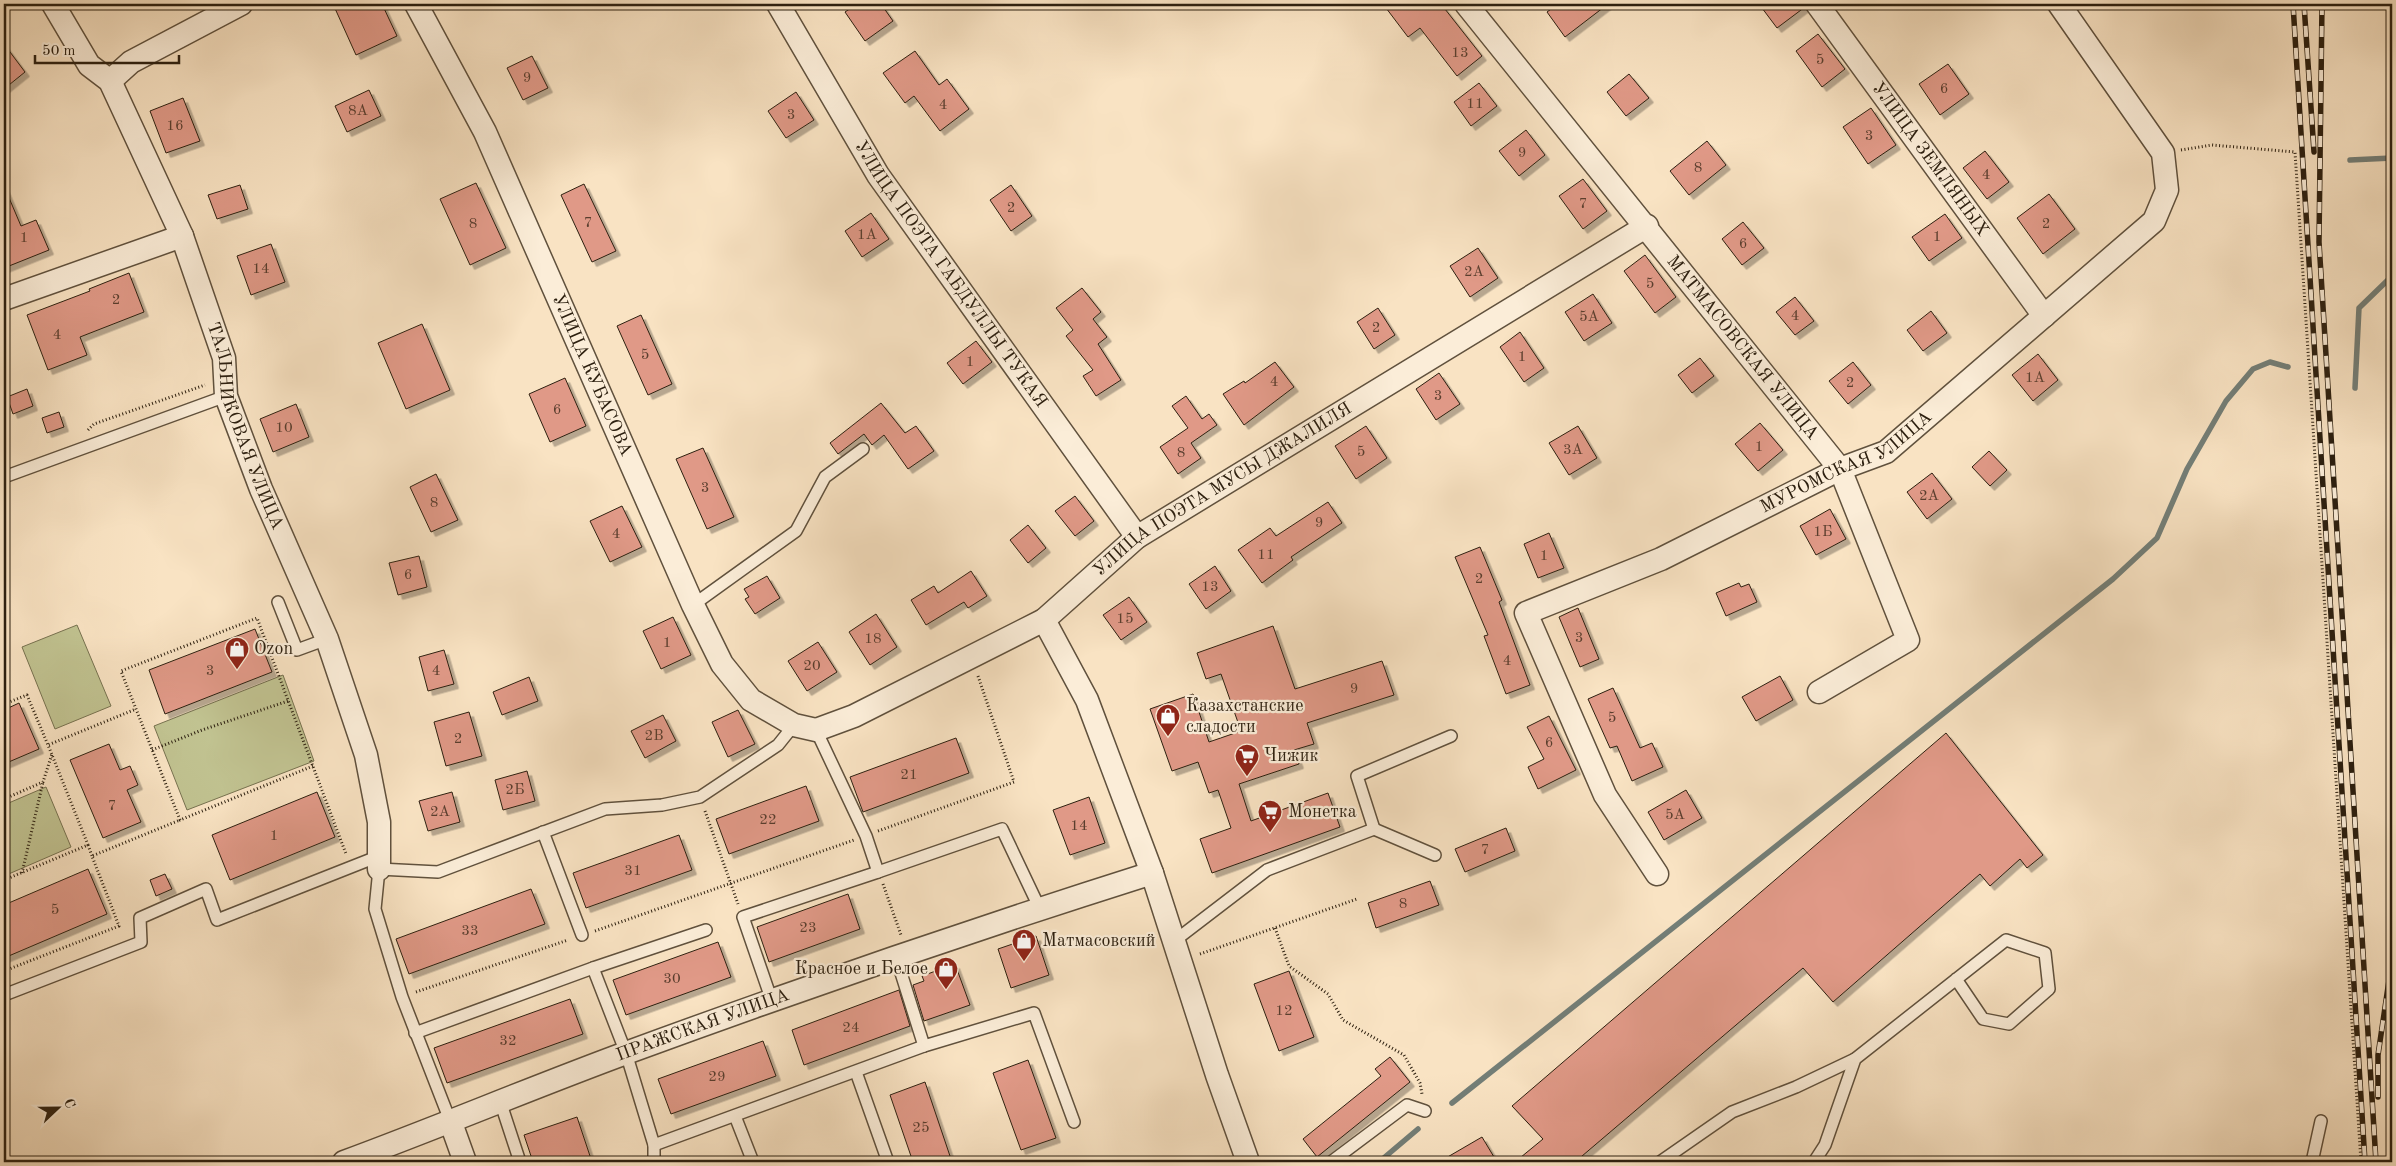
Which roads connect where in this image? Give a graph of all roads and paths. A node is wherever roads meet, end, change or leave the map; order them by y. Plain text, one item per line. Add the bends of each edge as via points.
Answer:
1 (53, 4) edge
2 (241, 4) edge
3 (416, 4) edge
4 (778, 4) edge
5 (1466, 4) edge
6 (1817, 4) edge
7 (2058, 4) edge
8 (110, 81) junction
9 (2163, 153) junction
10 (1647, 226) junction
11 (182, 236) junction
12 (4, 299) edge
13 (2044, 316) junction
14 (226, 396) junction
15 (863, 449) dead end
16 (1840, 469) junction
17 (4, 477) edge
18 (1137, 537) junction
19 (278, 602) dead end
20 (693, 605) junction
21 (1044, 620) junction
22 (327, 639) junction
23 (971, 656) junction
24 (1819, 692) dead end
25 (288, 701) junction
26 (4, 704) edge
27 (136, 709) junction
28 (794, 725) junction
29 (816, 730) junction
30 (1451, 736) dead end
31 (48, 745) junction
32 (152, 750) junction
33 (52, 754) junction
34 (314, 766) junction
35 (43, 782) junction
36 (700, 797) junction
37 (4, 799) edge
38 (180, 820) junction
39 (1374, 829) junction
40 (543, 832) junction
41 (866, 836) junction
42 (88, 844) junction
43 (1435, 855) dead end
44 (92, 856) junction
45 (379, 863) junction
46 (352, 868) junction
47 (878, 872) junction
48 (22, 873) junction
49 (1152, 873) junction
50 (1657, 874) dead end
51 (4, 880) edge
52 (731, 883) junction
53 (1357, 899) dead end
54 (1040, 909) junction
55 (743, 917) junction
56 (1275, 928) junction
57 (706, 930) dead end
58 (582, 935) junction
59 (1173, 942) junction
60 (1200, 954) dead end
61 (902, 956) junction
62 (593, 968) junction
63 (4, 971) edge
64 (1956, 979) junction
65 (4, 995) edge
66 (402, 997) junction
67 (772, 1001) junction
68 (415, 1033) junction
69 (924, 1046) junction
70 (626, 1053) junction
71 (1855, 1060) junction
72 (856, 1072) junction
73 (500, 1101) junction
74 (1425, 1111) joint
75 (735, 1116) junction
76 (2320, 1121) dead end
77 (1074, 1122) dead end
78 (451, 1123) junction
79 (654, 1145) junction
80 (4, 1158) edge
81 (9, 1162) edge
82 (344, 1162) edge
83 (465, 1162) edge
84 (520, 1162) edge
85 (654, 1162) edge
86 (753, 1162) edge
87 (888, 1162) edge
88 (1248, 1162) edge
89 (1331, 1162) edge
90 (1660, 1162) edge
91 (1814, 1162) edge
92 (2312, 1162) edge
93 (2361, 1162) edge

1 - 8 street, ТАЛЬНИКОВАЯ УЛИЦА via 89,65
2 - 8 street via 131,62
3 - 20 street, УЛИЦА КУБАСОВА via 485,132
4 - 18 street, УЛИЦА ПОЭТА ГАБДУЛЛЫ ТУКАЯ via 878,176
5 - 10 street, МАТМАСОВСКАЯ УЛИЦА
6 - 13 street, УЛИЦА ЗЕМЛЯНЫХ
7 - 9 street, МУРОМСКАЯ УЛИЦА
8 - 11 street, ТАЛЬНИКОВАЯ УЛИЦА
9 - 13 street, МУРОМСКАЯ УЛИЦА via 2167,190 2154,221
9 - 93 path via 2212,145 2295,152
10 - 16 street, МАТМАСОВСКАЯ УЛИЦА
10 - 18 street, УЛИЦА ПОЭТА МУСЫ ДЖАЛИЛЯ
11 - 12 street
11 - 14 street, ТАЛЬНИКОВАЯ УЛИЦА via 224,358
13 - 16 street, МУРОМСКАЯ УЛИЦА via 1886,452
14 - 17 lane
14 - 22 street, ТАЛЬНИКОВАЯ УЛИЦА via 261,489
15 - 20 lane via 825,477 796,531
16 - 24 street, МАТМАСОВСКАЯ УЛИЦА via 1908,640
16 - 50 street, МУРОМСКАЯ УЛИЦА via 1661,559 1526,613 1605,795
18 - 21 street, УЛИЦА ПОЭТА МУСЫ ДЖАЛИЛЯ
19 - 22 lane via 297,650
20 - 28 street, УЛИЦА КУБАСОВА via 722,664 751,700
21 - 23 street, УЛИЦА ПОЭТА МУСЫ ДЖАЛИЛЯ
21 - 49 street via 1087,700
22 - 45 street, ТАЛЬНИКОВАЯ УЛИЦА via 366,755 379,822
23 - 29 street, УЛИЦА ПОЭТА МУСЫ ДЖАЛИЛЯ via 854,716
23 - 41 path via 1014,782
25 - 27 path via 257,618 121,671
25 - 32 path
25 - 34 path
26 - 31 path via 27,695
27 - 31 path
27 - 32 path
28 - 29 street
28 - 36 lane via 778,745
29 - 41 lane
30 - 39 lane via 1356,776
31 - 33 path
32 - 38 path
33 - 35 path
33 - 42 path
34 - 38 path
34 - 46 path
35 - 37 path
35 - 48 path
36 - 40 lane via 662,805 605,809
36 - 52 path
38 - 44 path
39 - 43 lane
39 - 59 lane via 1267,870
40 - 45 lane via 438,872
40 - 58 lane
41 - 47 lane
41 - 52 path
42 - 44 path
42 - 48 path
44 - 63 path via 118,926
45 - 46 lane
45 - 66 lane via 375,909
46 - 65 lane via 217,920 206,889 140,918 141,942
47 - 54 lane via 1002,829
47 - 55 lane
47 - 61 path
48 - 51 path
49 - 54 street, ПРАЖСКАЯ УЛИЦА
49 - 59 street
52 - 55 path
52 - 58 path
53 - 56 path
54 - 61 street, ПРАЖСКАЯ УЛИЦА
55 - 67 lane
56 - 60 path
56 - 74 path via 1289,966 1328,994 1343,1020 1404,1055 1420,1083
57 - 62 lane
58 - 66 path
59 - 88 street
61 - 67 street, ПРАЖСКАЯ УЛИЦА
61 - 69 lane
62 - 68 lane
62 - 70 lane
64 - 64 lane via 2006,940 2045,953 2050,989 2009,1024 1983,1019
64 - 71 lane
66 - 68 lane
67 - 70 street, ПРАЖСКАЯ УЛИЦА
68 - 78 lane
69 - 72 lane
69 - 77 lane via 1034,1012
70 - 73 street, ПРАЖСКАЯ УЛИЦА
70 - 79 lane
71 - 90 lane via 1732,1112
71 - 91 lane via 1825,1145
72 - 75 lane
72 - 87 lane
73 - 78 street, ПРАЖСКАЯ УЛИЦА
73 - 84 lane
74 - 89 lane via 1407,1105
75 - 79 lane
75 - 86 lane
76 - 92 lane
78 - 82 street, ПРАЖСКАЯ УЛИЦА
78 - 83 street
79 - 85 lane
80 - 81 path

